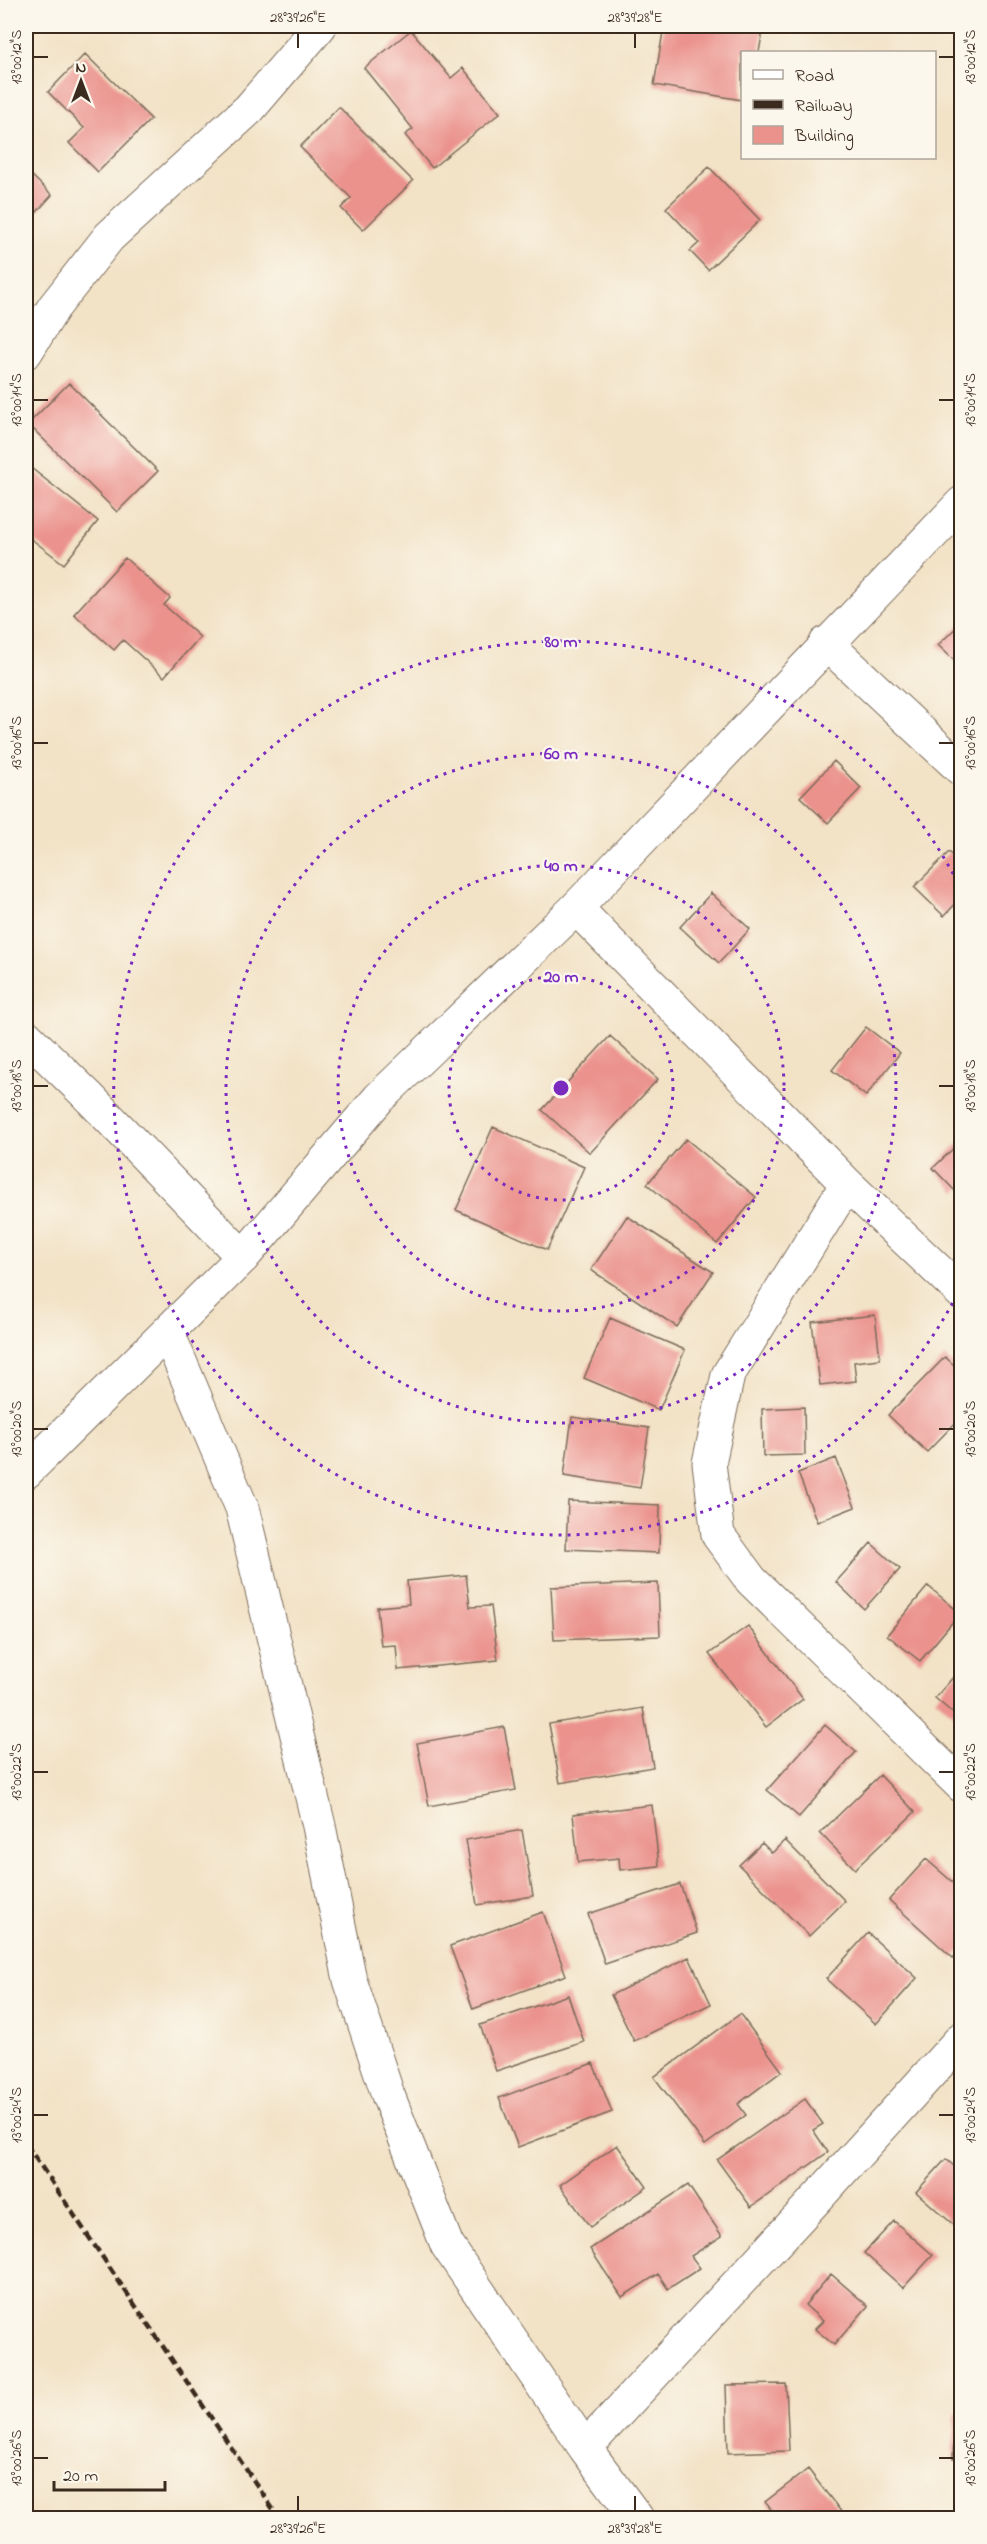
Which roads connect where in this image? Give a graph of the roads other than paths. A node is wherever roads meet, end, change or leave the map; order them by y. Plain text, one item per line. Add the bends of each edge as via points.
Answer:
1 (320, 26) edge
2 (26, 352) edge
3 (962, 503) edge
4 (826, 643) junction
5 (962, 770) edge
6 (576, 908) junction
7 (26, 1036) edge
8 (847, 1184) junction
9 (243, 1257) junction
10 (962, 1293) edge
11 (168, 1333) junction
12 (26, 1472) edge
13 (962, 1786) edge
14 (962, 2038) edge
15 (585, 2448) junction
16 (637, 2518) edge

1 - 2 street via 249,109 109,237 54,307
3 - 4 street
4 - 5 street
4 - 6 street
6 - 8 street
6 - 9 street via 380,1098
7 - 9 street
8 - 10 street
8 - 13 street via 728,1375 709,1464 718,1535 751,1580
9 - 11 street
11 - 12 street
11 - 15 street via 242,1508 319,1826 350,1980 388,2095 447,2245
14 - 15 street
15 - 16 street

